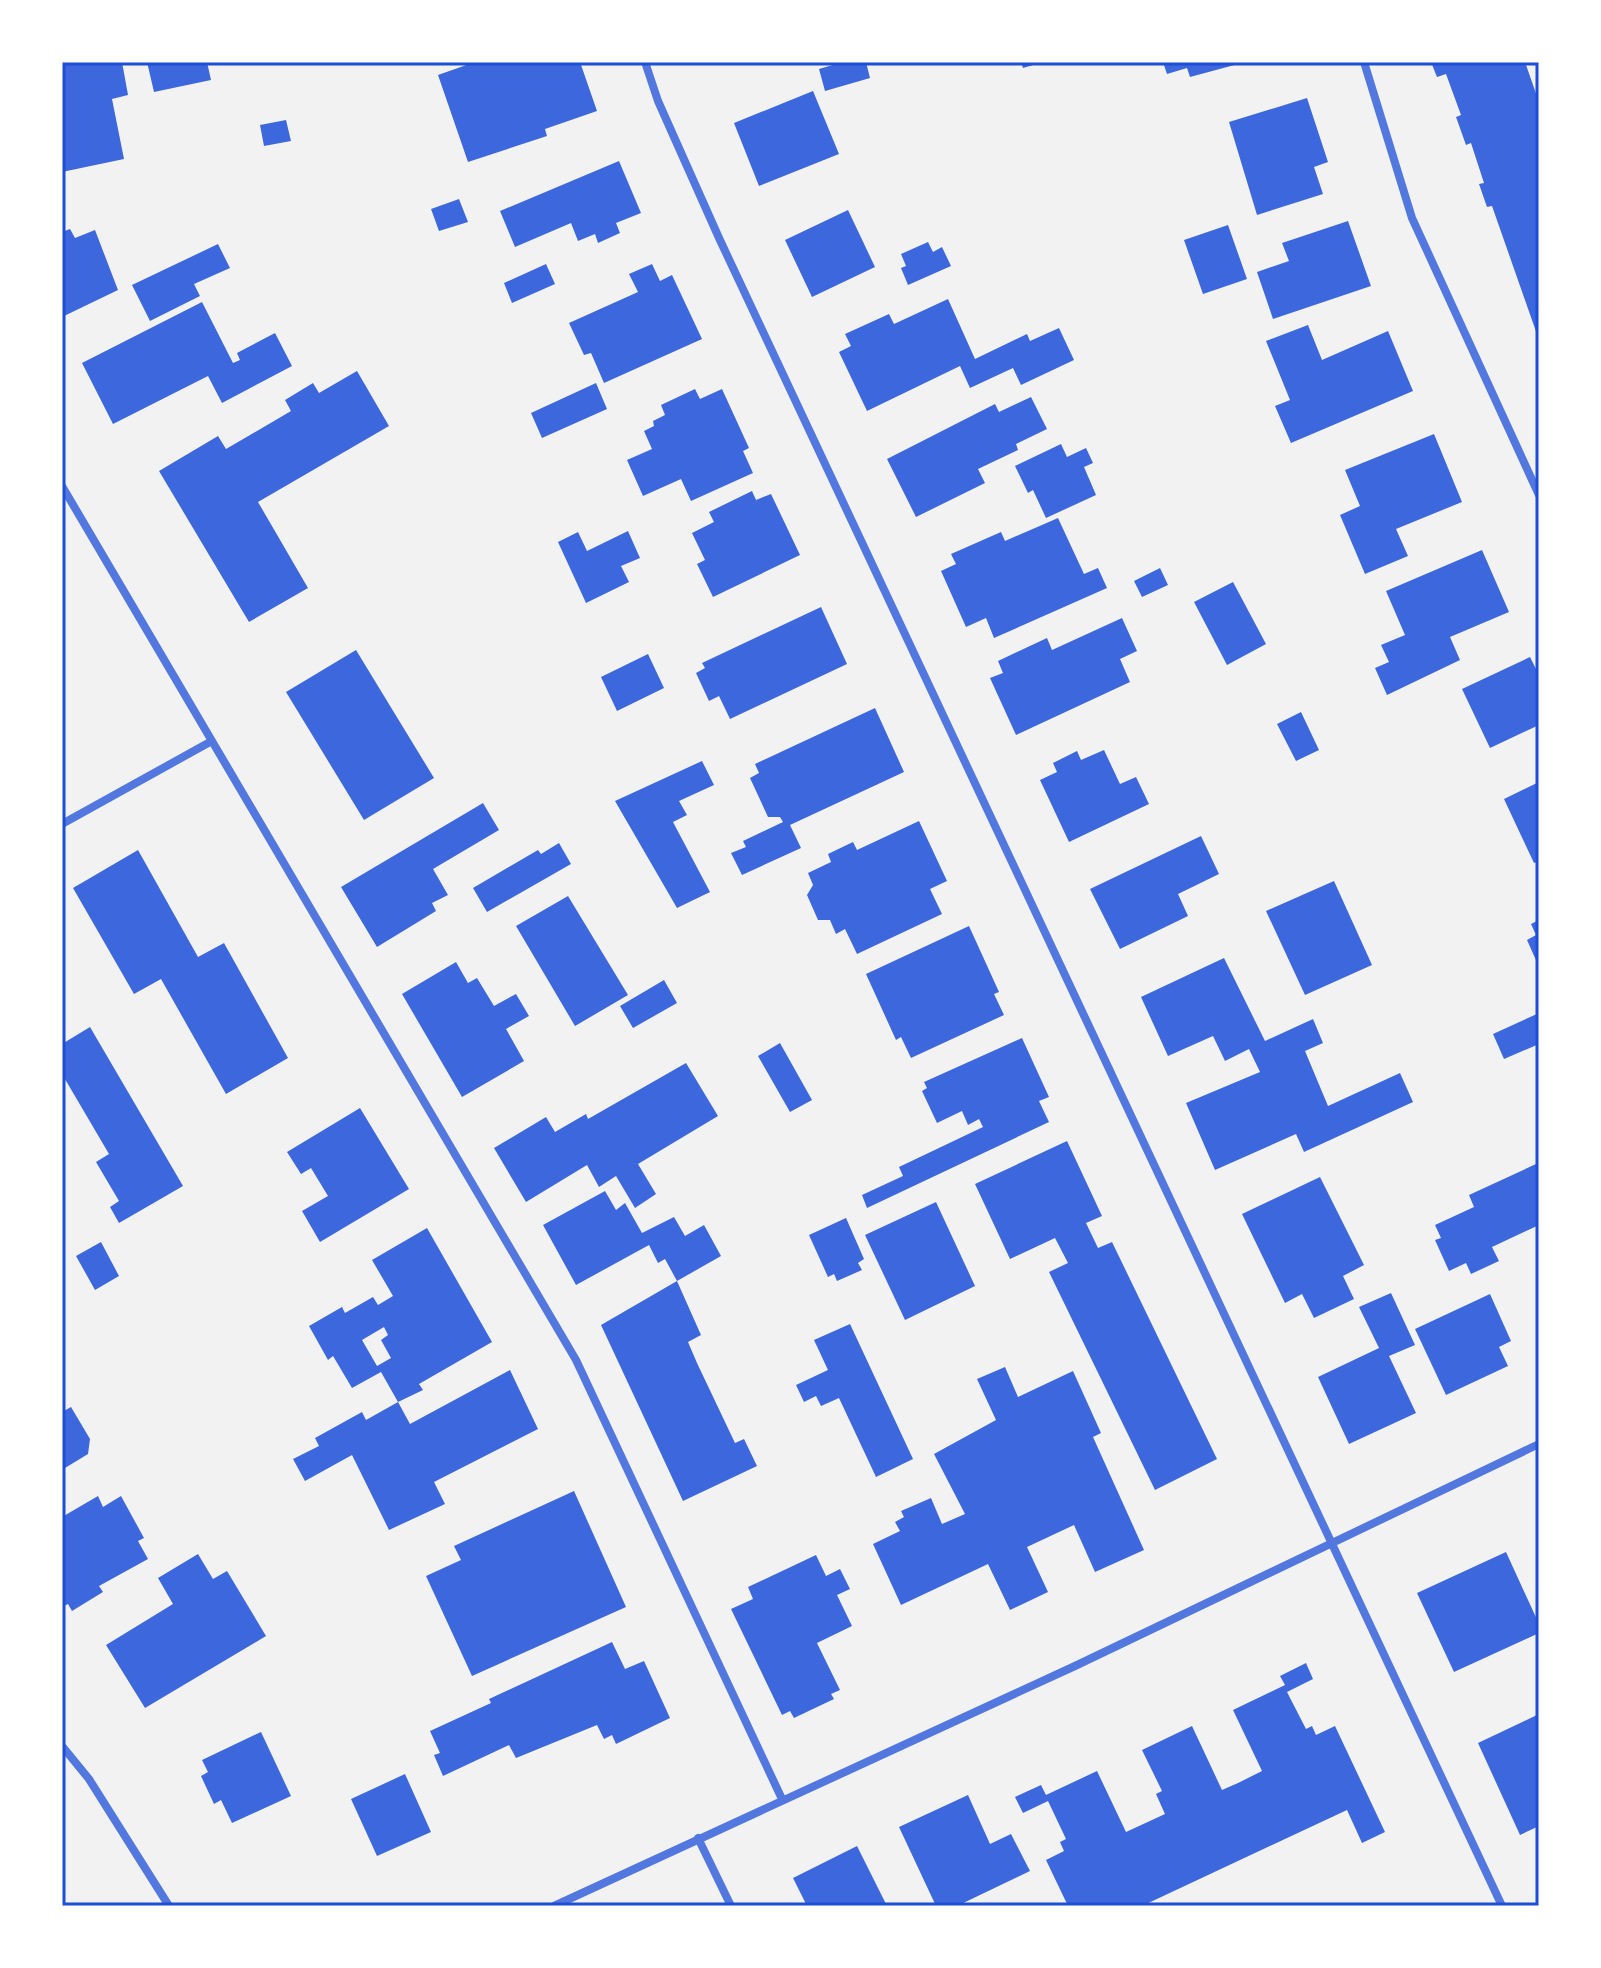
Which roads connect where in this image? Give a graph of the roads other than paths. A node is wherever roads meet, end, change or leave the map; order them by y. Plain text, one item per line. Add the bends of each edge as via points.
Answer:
1 (645, 62) edge
2 (1364, 62) edge
3 (62, 486) edge
4 (1539, 495) edge
5 (210, 742) junction
6 (62, 824) edge
7 (1539, 1444) edge
8 (1330, 1542) junction
9 (62, 1746) edge
10 (782, 1799) junction
11 (698, 1838) junction
12 (169, 1906) edge
13 (554, 1906) edge
14 (731, 1906) edge
15 (1502, 1906) edge

1 - 8 street via 719,238
2 - 4 street via 1412,218
3 - 5 street
5 - 6 street
5 - 10 street via 576,1360
7 - 8 street
8 - 10 street
8 - 15 street
9 - 12 street via 89,1779
10 - 11 street
11 - 13 street
11 - 14 street

